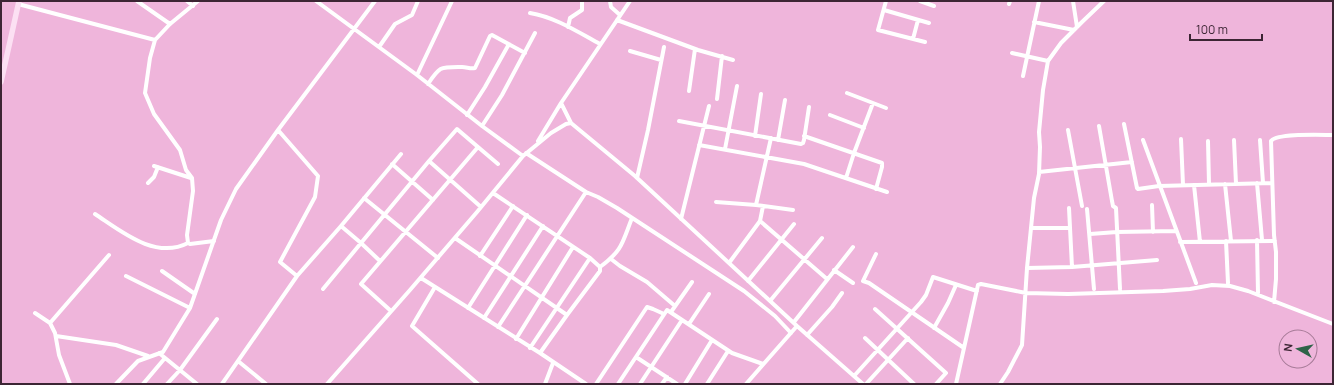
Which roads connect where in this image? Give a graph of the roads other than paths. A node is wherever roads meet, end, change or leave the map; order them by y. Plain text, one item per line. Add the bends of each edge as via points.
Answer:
1 (137, 1) edge
2 (187, 1) edge
3 (198, 1) edge
4 (316, 1) edge
5 (375, 1) edge
6 (418, 1) edge
7 (452, 1) edge
8 (582, 1) edge
9 (610, 1) edge
10 (630, 1) edge
11 (886, 1) edge
12 (920, 1) edge
13 (1039, 1) edge
14 (1073, 1) edge
15 (1104, 1) edge
16 (18, 3) edge
17 (193, 6) junction
18 (934, 6) dead end
19 (884, 10) junction
20 (530, 13) dead end
21 (620, 15) junction
22 (617, 20) junction
23 (918, 20) junction
24 (1034, 22) junction
25 (929, 23) dead end
26 (170, 24) junction
27 (568, 27) junction
28 (354, 29) junction
29 (1075, 29) junction
30 (535, 33) dead end
31 (913, 39) junction
32 (155, 40) junction
33 (925, 42) dead end
34 (509, 44) junction
35 (600, 44) junction
36 (379, 47) junction
37 (664, 47) dead end
38 (695, 49) junction
39 (630, 51) dead end
40 (525, 53) junction
41 (1012, 53) dead end
42 (722, 56) junction
43 (1027, 56) junction
44 (661, 60) junction
45 (733, 60) dead end
46 (1048, 61) junction
47 (417, 75) junction
48 (1023, 76) dead end
49 (1, 82) edge
50 (428, 84) junction
51 (737, 86) dead end
52 (689, 91) dead end
53 (847, 93) dead end
54 (761, 94) dead end
55 (717, 99) dead end
56 (785, 100) dead end
57 (561, 103) junction
58 (873, 103) junction
59 (709, 106) dead end
60 (810, 107) dead end
61 (886, 108) dead end
62 (467, 115) junction
63 (830, 115) dead end
64 (679, 121) dead end
65 (571, 123) junction
66 (1124, 124) dead end
67 (482, 126) junction
68 (703, 126) junction
69 (1099, 126) dead end
70 (864, 128) junction
71 (278, 130) junction
72 (1068, 130) dead end
73 (728, 131) junction
74 (1333, 135) edge
75 (755, 136) junction
76 (804, 136) junction
77 (771, 138) junction
78 (1181, 139) dead end
79 (778, 140) junction
80 (1143, 140) dead end
81 (1234, 140) dead end
82 (1260, 140) dead end
83 (1208, 141) dead end
84 (536, 144) junction
85 (698, 145) junction
86 (478, 147) junction
87 (725, 149) junction
88 (854, 153) junction
89 (401, 154) dead end
90 (524, 155) junction
91 (768, 156) junction
92 (429, 161) junction
93 (1132, 162) junction
94 (392, 164) junction
95 (498, 164) dead end
96 (1106, 164) junction
97 (1075, 167) junction
98 (1039, 172) junction
99 (192, 178) junction
100 (637, 178) junction
101 (846, 178) junction
102 (450, 180) junction
103 (412, 181) junction
104 (148, 183) dead end
105 (1257, 183) junction
106 (1263, 183) junction
107 (1272, 183) junction
108 (1209, 184) junction
109 (1225, 184) junction
110 (1236, 184) junction
111 (1183, 185) junction
112 (1194, 185) junction
113 (1159, 186) junction
114 (876, 189) junction
115 (586, 192) junction
116 (887, 192) dead end
117 (493, 193) junction
118 (364, 198) junction
119 (433, 200) junction
120 (716, 202) dead end
121 (756, 205) junction
122 (1152, 205) dead end
123 (513, 206) junction
124 (763, 206) junction
125 (1082, 206) dead end
126 (481, 207) junction
127 (1069, 208) dead end
128 (1087, 209) dead end
129 (793, 210) dead end
130 (95, 214) dead end
131 (385, 215) junction
132 (527, 216) junction
133 (632, 218) junction
134 (681, 219) junction
135 (760, 221) junction
136 (794, 224) dead end
137 (341, 226) junction
138 (543, 226) junction
139 (1032, 228) junction
140 (1070, 228) junction
141 (1176, 231) junction
142 (406, 232) junction
143 (1117, 232) junction
144 (1153, 232) junction
145 (1090, 234) junction
146 (557, 236) junction
147 (455, 238) junction
148 (822, 238) dead end
149 (781, 239) junction
150 (214, 240) junction
151 (1257, 240) junction
152 (1262, 240) junction
153 (1228, 241) junction
154 (1275, 241) junction
155 (1180, 242) junction
156 (1200, 242) junction
157 (188, 243) junction
158 (362, 243) junction
159 (573, 247) junction
160 (853, 247) dead end
161 (876, 254) dead end
162 (109, 256) dead end
163 (480, 256) junction
164 (438, 258) junction
165 (590, 258) junction
166 (611, 259) junction
167 (804, 260) junction
168 (1157, 260) dead end
169 (380, 262) junction
170 (729, 263) junction
171 (1118, 263) junction
172 (1092, 265) junction
173 (495, 266) junction
174 (600, 266) junction
175 (1072, 266) junction
176 (1027, 268) junction
177 (834, 270) junction
178 (162, 271) dead end
179 (126, 276) dead end
180 (297, 276) junction
181 (511, 276) junction
182 (421, 278) junction
183 (827, 279) junction
184 (748, 281) junction
185 (692, 282) dead end
186 (853, 283) dead end
187 (1196, 283) dead end
188 (1228, 283) dead end
189 (956, 285) junction
190 (525, 286) junction
191 (435, 287) junction
192 (323, 289) dead end
193 (1120, 289) dead end
194 (1094, 290) dead end
195 (977, 291) junction
196 (842, 293) dead end
197 (1026, 293) junction
198 (1258, 293) dead end
199 (195, 294) junction
200 (709, 294) dead end
201 (542, 297) junction
202 (770, 301) junction
203 (1274, 302) junction
204 (675, 306) junction
205 (190, 308) junction
206 (468, 308) junction
207 (557, 308) junction
208 (875, 309) dead end
209 (391, 311) junction
210 (912, 311) junction
211 (671, 312) junction
212 (35, 313) dead end
213 (664, 314) junction
214 (567, 315) junction
215 (484, 318) junction
216 (217, 319) dead end
217 (682, 320) junction
218 (50, 323) junction
219 (689, 324) junction
220 (796, 324) junction
221 (1333, 324) edge
222 (498, 327) junction
223 (897, 328) junction
224 (934, 328) junction
225 (791, 333) junction
226 (807, 335) junction
227 (56, 336) junction
228 (865, 338) dead end
229 (908, 338) junction
230 (516, 339) junction
231 (712, 340) junction
232 (530, 348) junction
233 (964, 348) junction
234 (877, 350) junction
235 (728, 351) junction
236 (159, 353) junction
237 (540, 353) junction
238 (149, 356) junction
239 (636, 357) junction
240 (165, 358) junction
241 (888, 360) junction
242 (238, 361) junction
243 (553, 363) junction
244 (763, 364) junction
245 (651, 367) junction
246 (180, 370) junction
247 (854, 376) junction
248 (667, 377) junction
249 (195, 383) edge
250 (584, 383) edge
251 (70, 384) edge
252 (116, 384) edge
253 (143, 384) edge
254 (167, 384) edge
255 (222, 384) edge
256 (266, 384) edge
257 (327, 384) edge
258 (478, 384) edge
259 (545, 384) edge
260 (596, 384) edge
261 (618, 384) edge
262 (640, 384) edge
263 (662, 384) edge
264 (676, 384) edge
265 (684, 384) edge
266 (707, 384) edge
267 (746, 384) edge
268 (864, 384) edge
269 (914, 384) edge
270 (936, 384) edge
271 (956, 384) edge
272 (1000, 384) edge

1 - 26 street
2 - 17 street
3 - 17 street
4 - 28 street
5 - 28 street
6 - 36 street via 412,15 395,24
7 - 47 street
8 - 27 street via 582,10 570,18
9 - 21 street via 611,7
10 - 21 street
11 - 19 street
12 - 18 street
13 - 24 street
14 - 29 street
15 - 29 street
16 - 32 street
16 - 49 street
17 - 26 street
19 - 23 street
19 - 31 street via 878,30
20 - 27 street via 550,18
21 - 22 street
22 - 35 street
22 - 38 street
23 - 25 street
23 - 31 street
24 - 29 street
24 - 43 street
26 - 32 street
27 - 35 street
28 - 36 street
28 - 71 street
29 - 46 street
30 - 40 street
31 - 33 street
32 - 99 street via 145,93 154,114 180,150 186,170
34 - 40 street
34 - 50 street via 490,36 475,68 441,68
34 - 62 street
35 - 57 street
36 - 47 street
37 - 44 street
38 - 42 street
38 - 52 street
39 - 44 street
40 - 67 street
41 - 43 street
42 - 45 street
42 - 55 street
43 - 46 street
43 - 48 street
44 - 100 street
46 - 98 street via 1039,132
47 - 50 street
50 - 62 street
51 - 73 street
53 - 58 street
54 - 75 street
56 - 79 street
57 - 65 street
57 - 84 street
58 - 61 street
58 - 70 street
59 - 68 street
60 - 76 street
62 - 67 street
63 - 70 street
64 - 68 street
65 - 84 street via 550,133
65 - 100 street
66 - 93 street
67 - 90 street
68 - 73 street
68 - 85 street
69 - 96 street
70 - 88 street
71 - 150 street via 236,189
71 - 180 street via 318,176 315,197 280,262
72 - 97 street
73 - 75 street
73 - 87 street
74 - 107 street via 1272,138
75 - 77 street
76 - 79 street via 801,144
76 - 88 street
77 - 79 street
77 - 91 street
78 - 111 street
80 - 113 street
81 - 110 street
82 - 106 street
83 - 108 street
84 - 90 street
85 - 87 street
85 - 134 street
86 - 92 street via 457,129
86 - 95 street
86 - 102 street
87 - 91 street
88 - 101 street
88 - 114 street via 882,163
89 - 94 street
90 - 115 street
90 - 117 street
91 - 101 street via 804,164
91 - 121 street
92 - 102 street
92 - 103 street
93 - 96 street
93 - 113 street via 1138,189
94 - 103 street
94 - 118 street
96 - 97 street
96 - 143 street via 1113,206 1116,208
97 - 98 street
97 - 125 street
98 - 139 street
99 - 104 street via 156,167 154,177
99 - 157 street
100 - 134 street
101 - 114 street
102 - 119 street
102 - 126 street
103 - 119 street
103 - 131 street
105 - 106 street
105 - 110 street
105 - 152 street
106 - 107 street
107 - 154 street
108 - 109 street
108 - 112 street
109 - 110 street
109 - 153 street
111 - 112 street
111 - 113 street
112 - 156 street
113 - 141 street
114 - 116 street
115 - 133 street
115 - 146 street
117 - 123 street
117 - 126 street
118 - 131 street
118 - 137 street
119 - 142 street
120 - 121 street
121 - 124 street
122 - 144 street
123 - 132 street
123 - 163 street
124 - 129 street
124 - 135 street
126 - 147 street
127 - 140 street
128 - 145 street
130 - 157 street via 120,231 154,246 166,248
131 - 142 street
131 - 158 street
132 - 138 street
132 - 173 street
133 - 166 street via 622,245
133 - 225 street via 744,291 775,316
134 - 170 street
135 - 149 street
135 - 170 street
136 - 149 street
137 - 158 street
137 - 180 street
138 - 146 street
138 - 181 street
139 - 140 street
139 - 176 street
140 - 175 street
141 - 144 street
141 - 155 street
142 - 164 street
142 - 169 street
143 - 144 street
143 - 145 street
143 - 171 street
145 - 172 street
146 - 159 street
146 - 190 street
147 - 163 street
147 - 164 street
148 - 167 street
149 - 167 street
149 - 184 street
150 - 157 street
150 - 199 street
151 - 152 street
151 - 153 street
151 - 198 street
152 - 154 street
153 - 156 street
153 - 188 street
154 - 203 street
155 - 156 street
155 - 187 street
158 - 169 street
158 - 192 street
159 - 165 street
159 - 201 street
160 - 177 street
161 - 210 street via 863,281
162 - 218 street
163 - 173 street
164 - 182 street
165 - 174 street
165 - 207 street
166 - 174 street
166 - 204 street via 647,282
167 - 183 street
167 - 202 street
168 - 171 street
169 - 209 street via 361,284
170 - 184 street
171 - 172 street
171 - 193 street
172 - 175 street
172 - 194 street
173 - 181 street
173 - 206 street
174 - 214 street via 600,271
175 - 176 street
176 - 197 street
177 - 183 street
177 - 186 street
178 - 199 street
179 - 205 street
180 - 242 street
181 - 190 street
181 - 215 street
182 - 191 street
182 - 209 street
183 - 220 street
184 - 202 street
185 - 204 street
189 - 195 street
189 - 210 street via 933,278 926,295
189 - 224 street
190 - 201 street
190 - 222 street
191 - 206 street
191 - 258 street via 412,326
195 - 197 street via 978,285 981,284
195 - 233 street
196 - 226 street
197 - 203 street via 1110,294 1190,289 1212,285 1234,287
197 - 272 street via 1022,345
199 - 205 street
200 - 219 street
201 - 207 street
201 - 230 street
202 - 220 street
203 - 221 street
204 - 211 street
205 - 236 street via 163,352
206 - 215 street
207 - 214 street
207 - 232 street
208 - 223 street
209 - 257 street
210 - 223 street
210 - 224 street
211 - 213 street via 667,310
211 - 217 street
212 - 218 street
213 - 239 street
213 - 260 street via 647,307
214 - 237 street
215 - 222 street
216 - 246 street
217 - 219 street
217 - 245 street
218 - 227 street
219 - 231 street
220 - 225 street
220 - 226 street
222 - 230 street
223 - 229 street
223 - 234 street
224 - 233 street
225 - 244 street
226 - 247 street
227 - 238 street via 116,345
227 - 251 street via 59,355
228 - 234 street
229 - 241 street
229 - 270 street via 946,373
230 - 232 street
231 - 235 street
231 - 265 street
232 - 237 street
233 - 271 street
234 - 241 street
234 - 247 street
235 - 244 street
235 - 266 street
236 - 238 street
236 - 240 street
237 - 243 street
238 - 252 street via 138,361
239 - 245 street
239 - 261 street
240 - 246 street
240 - 253 street
241 - 268 street
241 - 269 street
242 - 255 street
242 - 256 street
243 - 250 street
243 - 259 street
244 - 267 street
245 - 248 street
245 - 262 street
246 - 249 street
246 - 254 street
247 - 268 street
248 - 263 street
248 - 264 street

